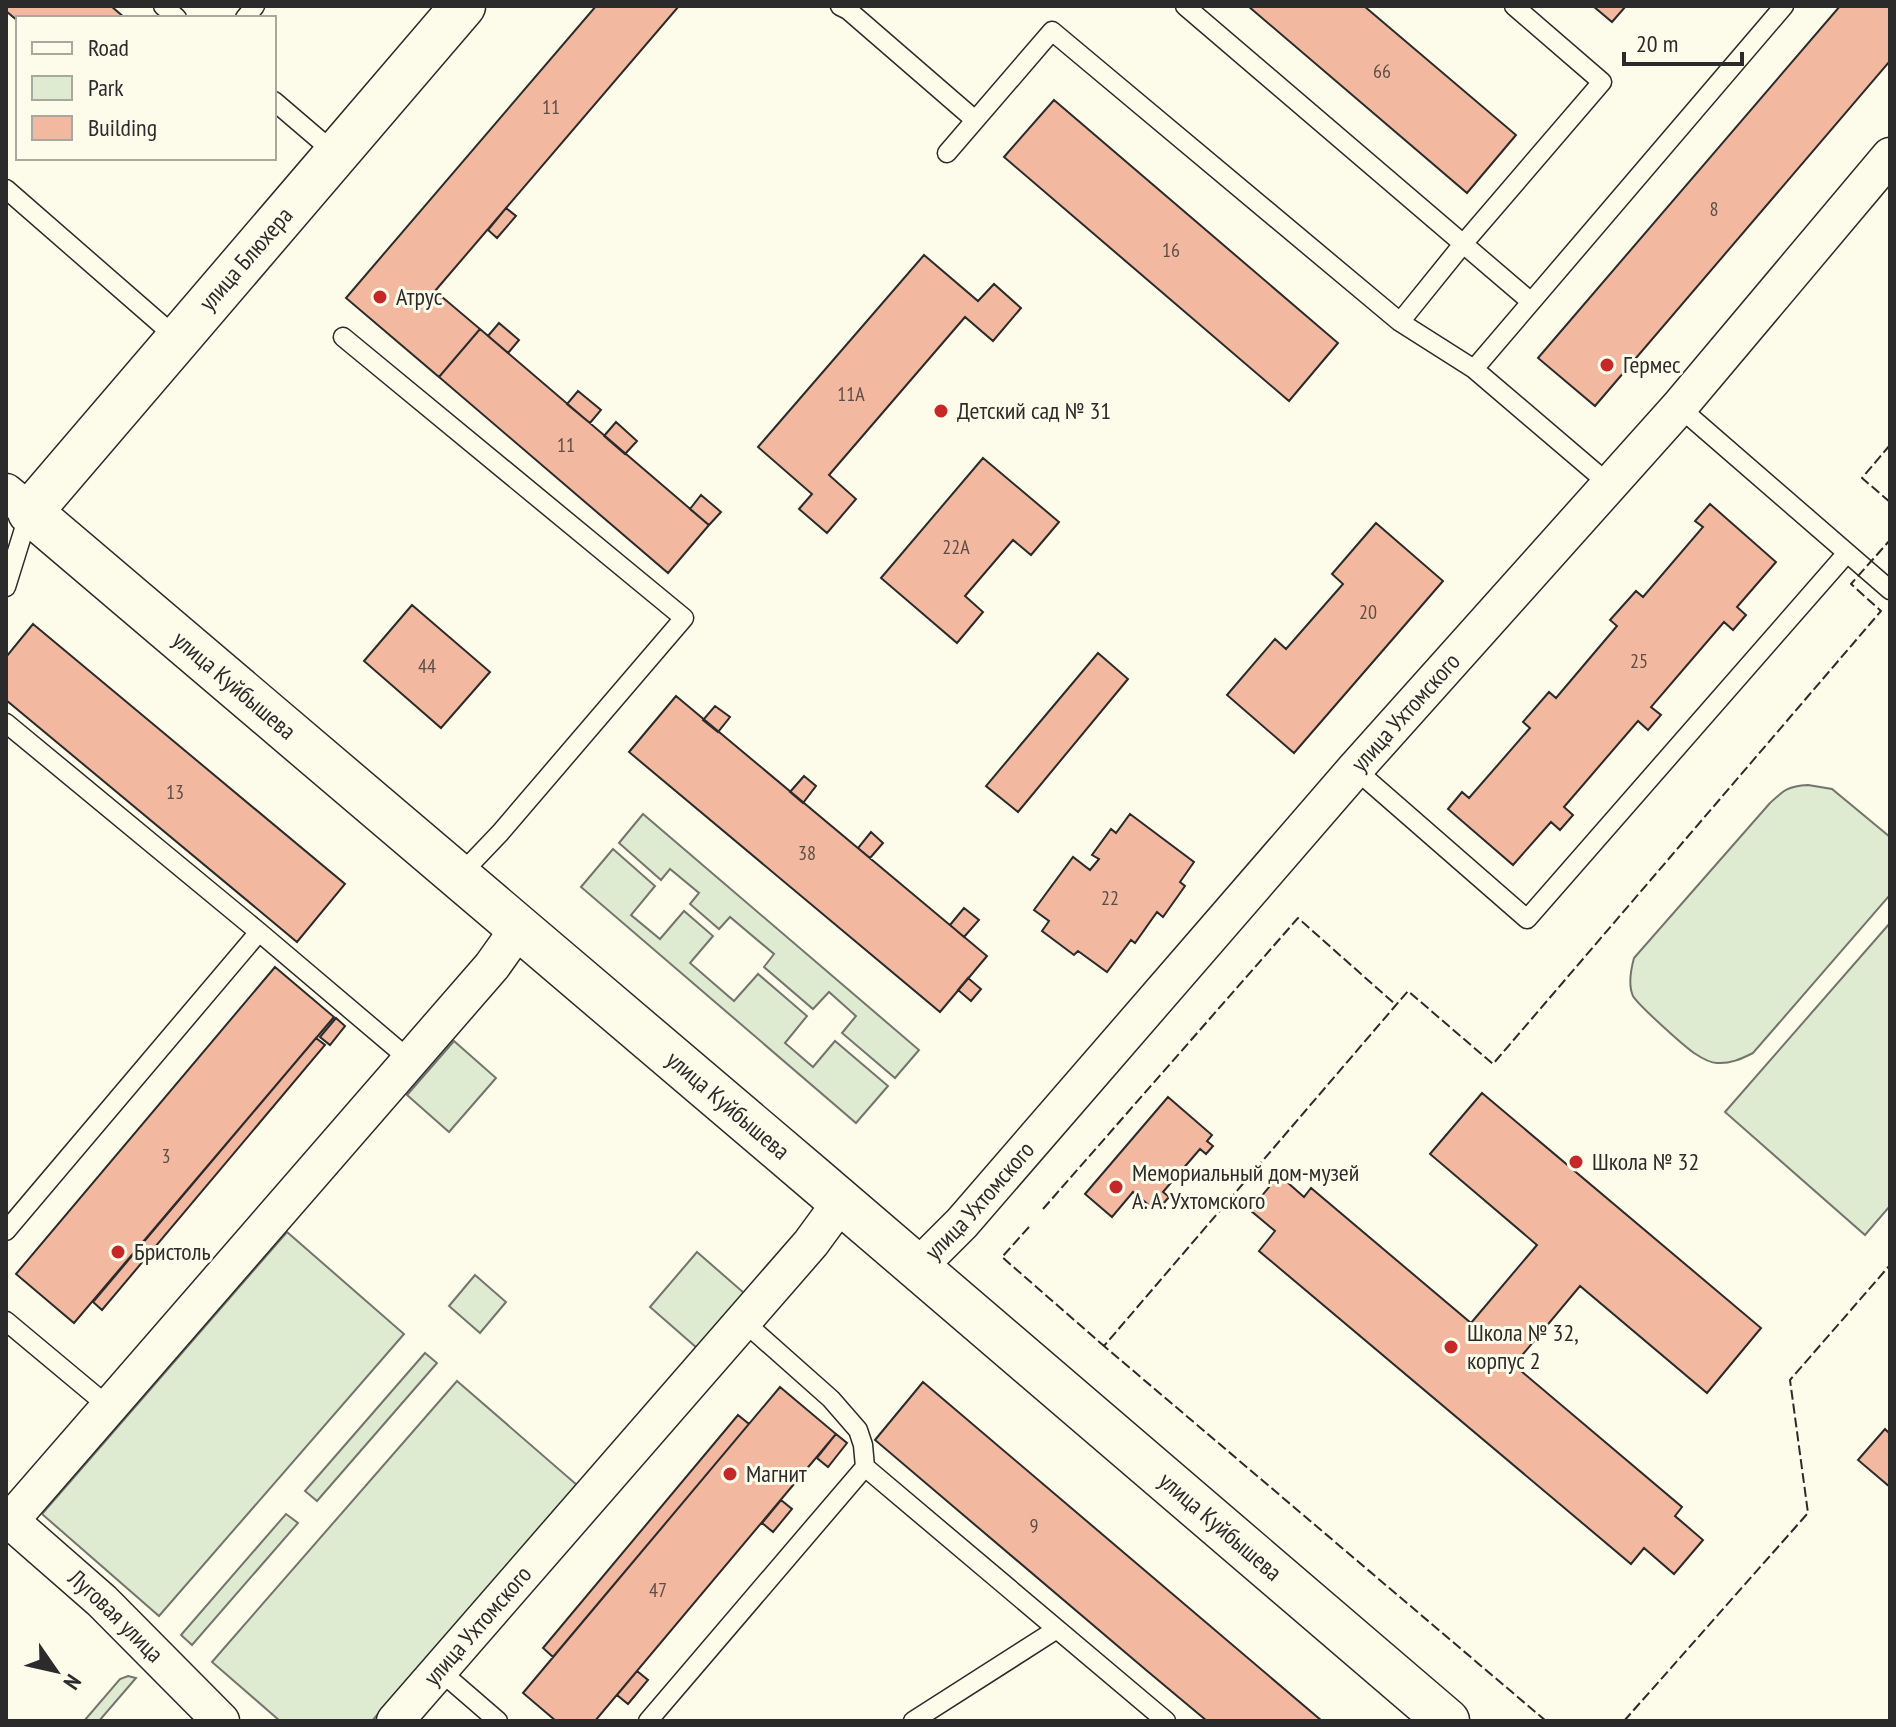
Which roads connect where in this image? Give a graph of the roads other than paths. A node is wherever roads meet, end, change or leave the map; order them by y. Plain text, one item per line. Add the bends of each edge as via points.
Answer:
1 (463, 6) edge
2 (840, 6) edge
3 (1185, 6) edge
4 (1514, 6) edge
5 (1784, 6) edge
6 (276, 103) edge
7 (975, 120) junction
8 (947, 153) dead end
9 (336, 154) junction
10 (1890, 156) edge
11 (6, 189) edge
12 (1463, 244) junction
13 (1530, 301) junction
14 (1400, 322) junction
15 (343, 337) dead end
16 (178, 339) junction
17 (1474, 369) junction
18 (1679, 407) junction
19 (1610, 485) junction
20 (18, 502) edge
21 (1847, 553) junction
22 (6, 587) edge
23 (1890, 590) edge
24 (6, 723) edge
25 (1355, 769) junction
26 (458, 877) junction
27 (519, 928) junction
28 (259, 932) junction
29 (410, 1060) junction
30 (841, 1202) junction
31 (6, 1231) edge
32 (917, 1268) junction
33 (6, 1321) edge
34 (743, 1321) junction
35 (109, 1407) junction
36 (865, 1467) junction
37 (8, 1519) edge
38 (1057, 1629) junction
39 (439, 1670) junction
40 (221, 1721) edge
41 (395, 1721) edge
42 (498, 1721) edge
43 (648, 1721) edge
44 (913, 1721) edge
45 (1166, 1721) edge
46 (1447, 1721) edge

1 - 9 street, улица Блюхера
2 - 7 lane
3 - 12 lane
4 - 12 lane via 1602,82
5 - 13 lane
6 - 9 lane
7 - 8 lane
7 - 14 lane via 1052,31
9 - 16 street, улица Блюхера
10 - 18 street, улица Ухтомского
11 - 16 lane
12 - 13 lane
12 - 14 lane
13 - 17 lane
14 - 17 lane
15 - 26 lane via 684,618
16 - 20 street, улица Блюхера
17 - 19 lane
18 - 19 street, улица Ухтомского
18 - 21 lane
19 - 25 street, улица Ухтомского
20 - 22 lane
20 - 26 street, улица Куйбышева
21 - 23 lane
21 - 25 lane via 1527,919
24 - 28 lane
25 - 32 street, улица Ухтомского
26 - 27 street, улица Куйбышева
27 - 29 street
27 - 30 street, улица Куйбышева
28 - 29 lane
28 - 31 lane
29 - 35 street
30 - 32 street, улица Куйбышева
30 - 34 street, улица Ухтомского
32 - 46 street, улица Куйбышева
33 - 35 lane
34 - 36 lane via 858,1430
34 - 39 street, улица Ухтомского
35 - 37 street
36 - 38 lane
36 - 43 lane
37 - 40 street, Луговая улица via 102,1601
38 - 44 lane
38 - 45 lane
39 - 41 street, улица Ухтомского
39 - 42 lane

